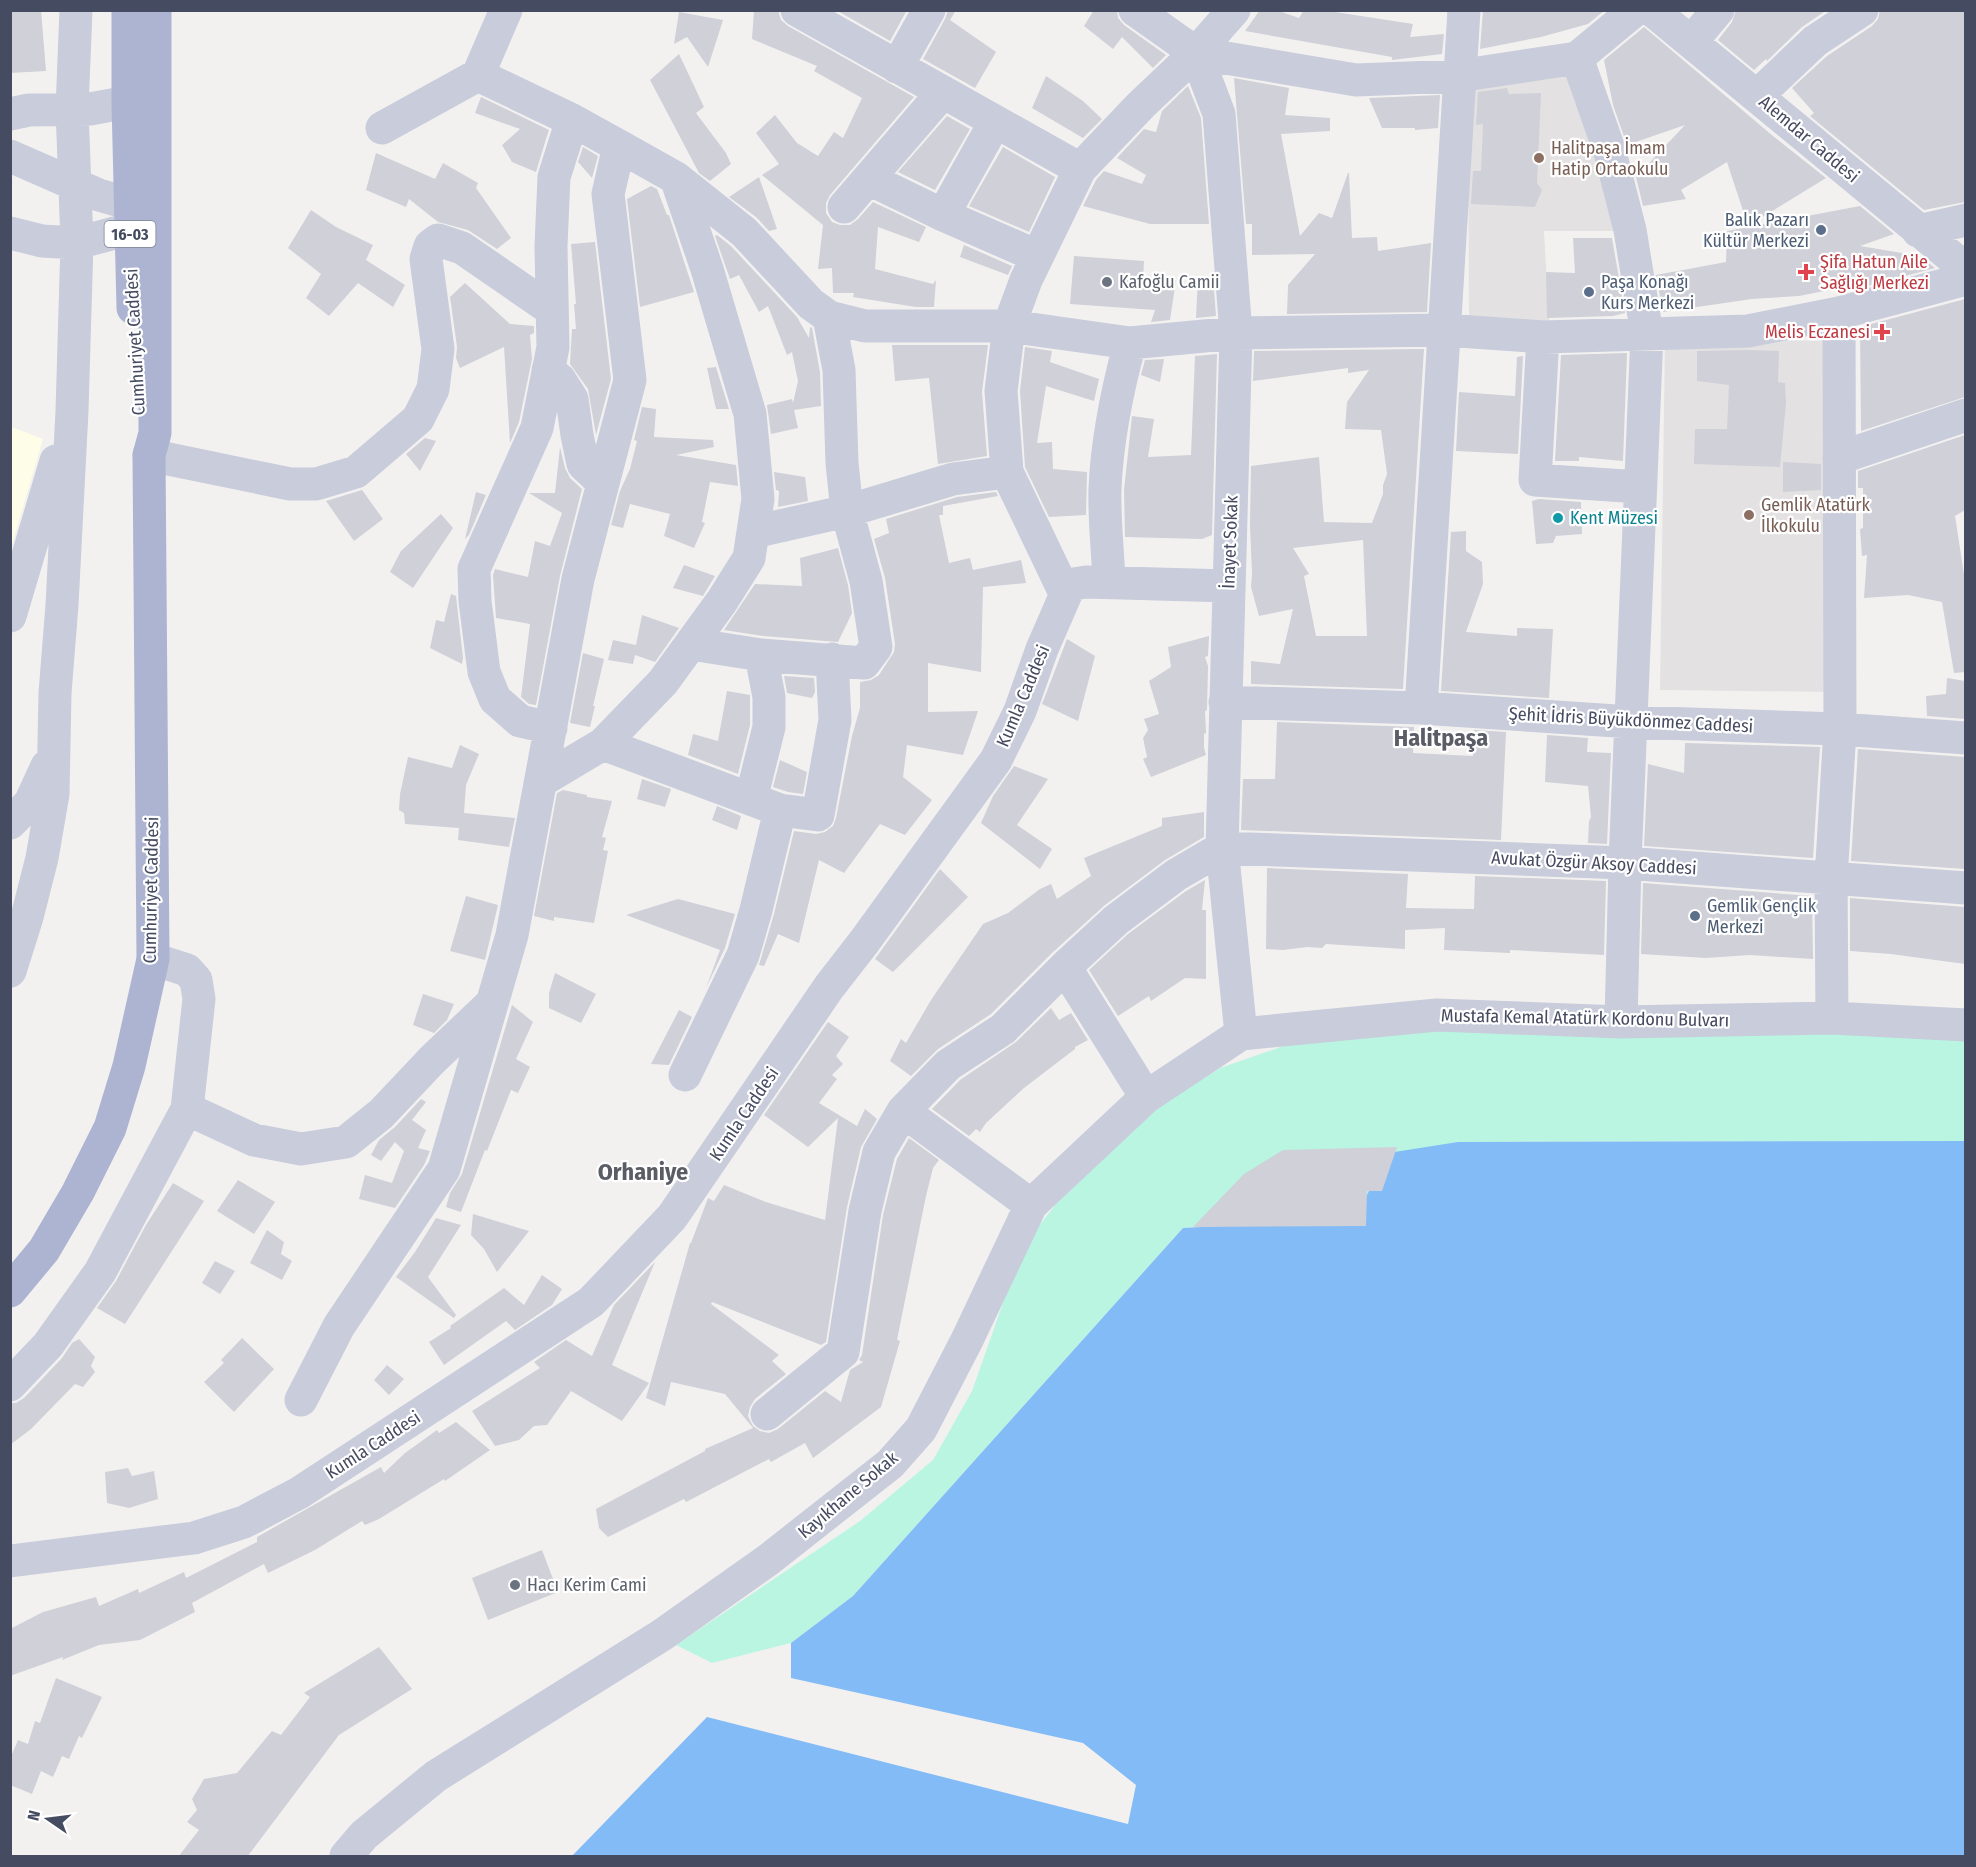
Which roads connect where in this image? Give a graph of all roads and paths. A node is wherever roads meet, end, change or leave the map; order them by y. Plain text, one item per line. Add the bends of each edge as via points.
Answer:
1 (76, 10) edge
2 (128, 10) edge
3 (155, 10) edge
4 (506, 10) edge
5 (797, 10) edge
6 (929, 10) edge
7 (1135, 10) edge
8 (1234, 10) edge
9 (1464, 10) edge
10 (1635, 10) edge
11 (1652, 10) edge
12 (1718, 10) edge
13 (1862, 10) edge
14 (1692, 41) junction
15 (1196, 53) junction
16 (1577, 58) junction
17 (897, 67) junction
18 (478, 75) junction
19 (1458, 76) junction
20 (943, 92) junction
21 (1757, 96) junction
22 (128, 102) junction
23 (72, 110) junction
24 (10, 114) edge
25 (572, 120) junction
26 (995, 122) junction
27 (382, 128) dead end
28 (619, 146) junction
29 (10, 156) edge
30 (1080, 169) junction
31 (676, 178) junction
32 (869, 179) junction
33 (75, 184) junction
34 (844, 207) dead end
35 (943, 215) junction
36 (130, 217) junction
37 (1965, 220) edge
38 (1918, 231) junction
39 (10, 233) edge
40 (77, 243) junction
41 (1037, 256) junction
42 (1965, 269) edge
43 (1965, 279) edge
44 (552, 310) junction
45 (1839, 313) junction
46 (829, 317) junction
47 (1009, 326) junction
48 (1444, 330) junction
49 (1236, 333) junction
50 (1647, 334) junction
51 (1543, 337) junction
52 (1130, 343) junction
53 (548, 370) junction
54 (72, 411) junction
55 (1965, 415) edge
56 (149, 455) junction
57 (1839, 458) junction
58 (1007, 472) junction
59 (603, 483) junction
60 (1640, 487) junction
61 (848, 511) junction
62 (753, 532) junction
63 (1109, 582) junction
64 (1229, 586) junction
65 (1065, 593) junction
66 (10, 616) edge
67 (691, 644) junction
68 (761, 655) junction
69 (831, 659) junction
70 (1225, 702) junction
71 (1421, 708) junction
72 (1631, 722) junction
73 (551, 728) junction
74 (1840, 729) junction
75 (1965, 738) edge
76 (603, 744) junction
77 (54, 747) junction
78 (541, 781) junction
79 (765, 805) junction
80 (10, 823) edge
81 (1222, 848) junction
82 (1625, 863) junction
83 (1831, 879) junction
84 (1965, 888) edge
85 (153, 959) junction
86 (1065, 967) junction
87 (10, 971) edge
88 (492, 1003) junction
89 (1832, 1018) junction
90 (1621, 1022) junction
91 (1965, 1025) edge
92 (1241, 1034) junction
93 (685, 1075) dead end
94 (1146, 1097) junction
95 (187, 1109) junction
96 (903, 1111) junction
97 (1031, 1205) junction
98 (10, 1291) edge
99 (10, 1385) edge
100 (301, 1400) dead end
101 (767, 1414) dead end
102 (10, 1561) edge
103 (346, 1857) edge

1 - 23 street
2 - 22 main road, Cumhuriyet Caddesi / 16-03
3 - 56 main road, Cumhuriyet Caddesi / 16-03 via 155,433
4 - 18 street
5 - 17 street
6 - 17 street
7 - 15 street
8 - 15 street
9 - 19 street
10 - 16 street
11 - 14 street, Alemdar Caddesi
12 - 14 street
13 - 21 street via 1815,41
14 - 21 street, Alemdar Caddesi
15 - 19 street via 1356,80
15 - 30 street
15 - 49 street, İnayet Sokak via 1219,114
16 - 19 street
16 - 50 street via 1613,163 1630,230
17 - 20 street
18 - 25 street
18 - 27 street
19 - 48 street
20 - 26 street
20 - 32 street
21 - 38 street, Alemdar Caddesi
22 - 23 street
22 - 36 main road, Cumhuriyet Caddesi / 16-03
23 - 24 street
23 - 33 street
25 - 28 street
25 - 44 street via 554,177
26 - 30 street
26 - 35 street
28 - 31 street
28 - 59 street via 608,194 630,380
29 - 33 street
30 - 41 street
31 - 46 street via 744,232 811,304
31 - 62 street via 750,414 758,499
32 - 34 street
32 - 35 street
33 - 36 street
33 - 40 street
35 - 41 street
36 - 40 street
36 - 56 main road, Cumhuriyet Caddesi / 16-03 via 139,426
37 - 38 street
38 - 42 street, Alemdar Caddesi
39 - 40 street via 42,241
40 - 54 street
41 - 47 street
43 - 45 street
44 - 53 street via 553,347
44 - 56 street via 462,248 438,240 430,246 426,258 438,349 433,389 418,419 356,472 316,484 290,484
45 - 50 street via 1748,331
45 - 57 street
46 - 47 street via 865,326
46 - 61 street via 839,370
47 - 52 street
47 - 58 street via 1001,391
48 - 49 street
48 - 51 street
48 - 71 street
49 - 52 street
49 - 64 street, İnayet Sokak
50 - 51 street
50 - 60 street
51 - 60 street via 1535,480
52 - 63 street via 1117,391 1108,451 1105,491
53 - 59 street via 572,399 583,464
53 - 73 street via 537,428 474,569 484,672 495,699 520,721
54 - 66 street
54 - 77 street
55 - 57 street
56 - 85 main road, Cumhuriyet Caddesi / 16-03
57 - 74 street
58 - 61 street via 953,479
58 - 65 street
59 - 73 street via 578,579
60 - 72 street
61 - 62 street
61 - 69 street via 866,581 876,647 864,663
62 - 67 street via 749,558
63 - 64 street
63 - 65 street via 1074,584
64 - 70 street, İnayet Sokak
65 - 102 street, Kumla Caddesi via 1020,711 996,760 829,987 672,1217 591,1302 299,1493 244,1522 194,1538
67 - 68 street
67 - 76 street via 663,682
68 - 69 street
68 - 79 street via 769,697
69 - 79 street via 836,720 818,815
70 - 71 street, Şehit İdris Büyükdönmez Caddesi
70 - 81 street, İnayet Sokak
71 - 72 street, Şehit İdris Büyükdönmez Caddesi
72 - 74 street, Şehit İdris Büyükdönmez Caddesi
72 - 82 street
73 - 78 street
74 - 75 street, Şehit İdris Büyükdönmez Caddesi
74 - 83 street
76 - 78 street
76 - 79 street
77 - 80 street via 30,803
77 - 87 street via 53,794 42,858
78 - 88 street via 512,935
79 - 93 street via 756,910 742,956
81 - 82 street, Avukat Özgür Aksoy Caddesi
81 - 86 street via 1176,875 1116,920
81 - 92 street, İnayet Sokak
82 - 83 street, Avukat Özgür Aksoy Caddesi
82 - 90 street
83 - 84 street, Avukat Özgür Aksoy Caddesi
83 - 89 street
85 - 95 street via 187,970 196,980 199,999
85 - 98 main road, Cumhuriyet Caddesi / 16-03 via 129,1066 110,1128 44,1250
86 - 94 street
86 - 96 street via 1003,1029 948,1065
88 - 95 street via 381,1114 346,1142 301,1149 254,1140
88 - 100 street via 444,1169 339,1326
89 - 90 street, Mustafa Kemal Atatürk Kordonu Bulvarı
89 - 91 street, Mustafa Kemal Atatürk Kordonu Bulvarı
90 - 92 street, Mustafa Kemal Atatürk Kordonu Bulvarı via 1437,1015
92 - 94 street, Kayıkhane Sokak
94 - 97 street, Kayıkhane Sokak
95 - 99 street via 100,1272 48,1345
96 - 97 street
96 - 101 street via 879,1152 865,1211 843,1352
97 - 103 street, Kayıkhane Sokak via 921,1429 890,1464 768,1560 662,1635 436,1776 364,1835

